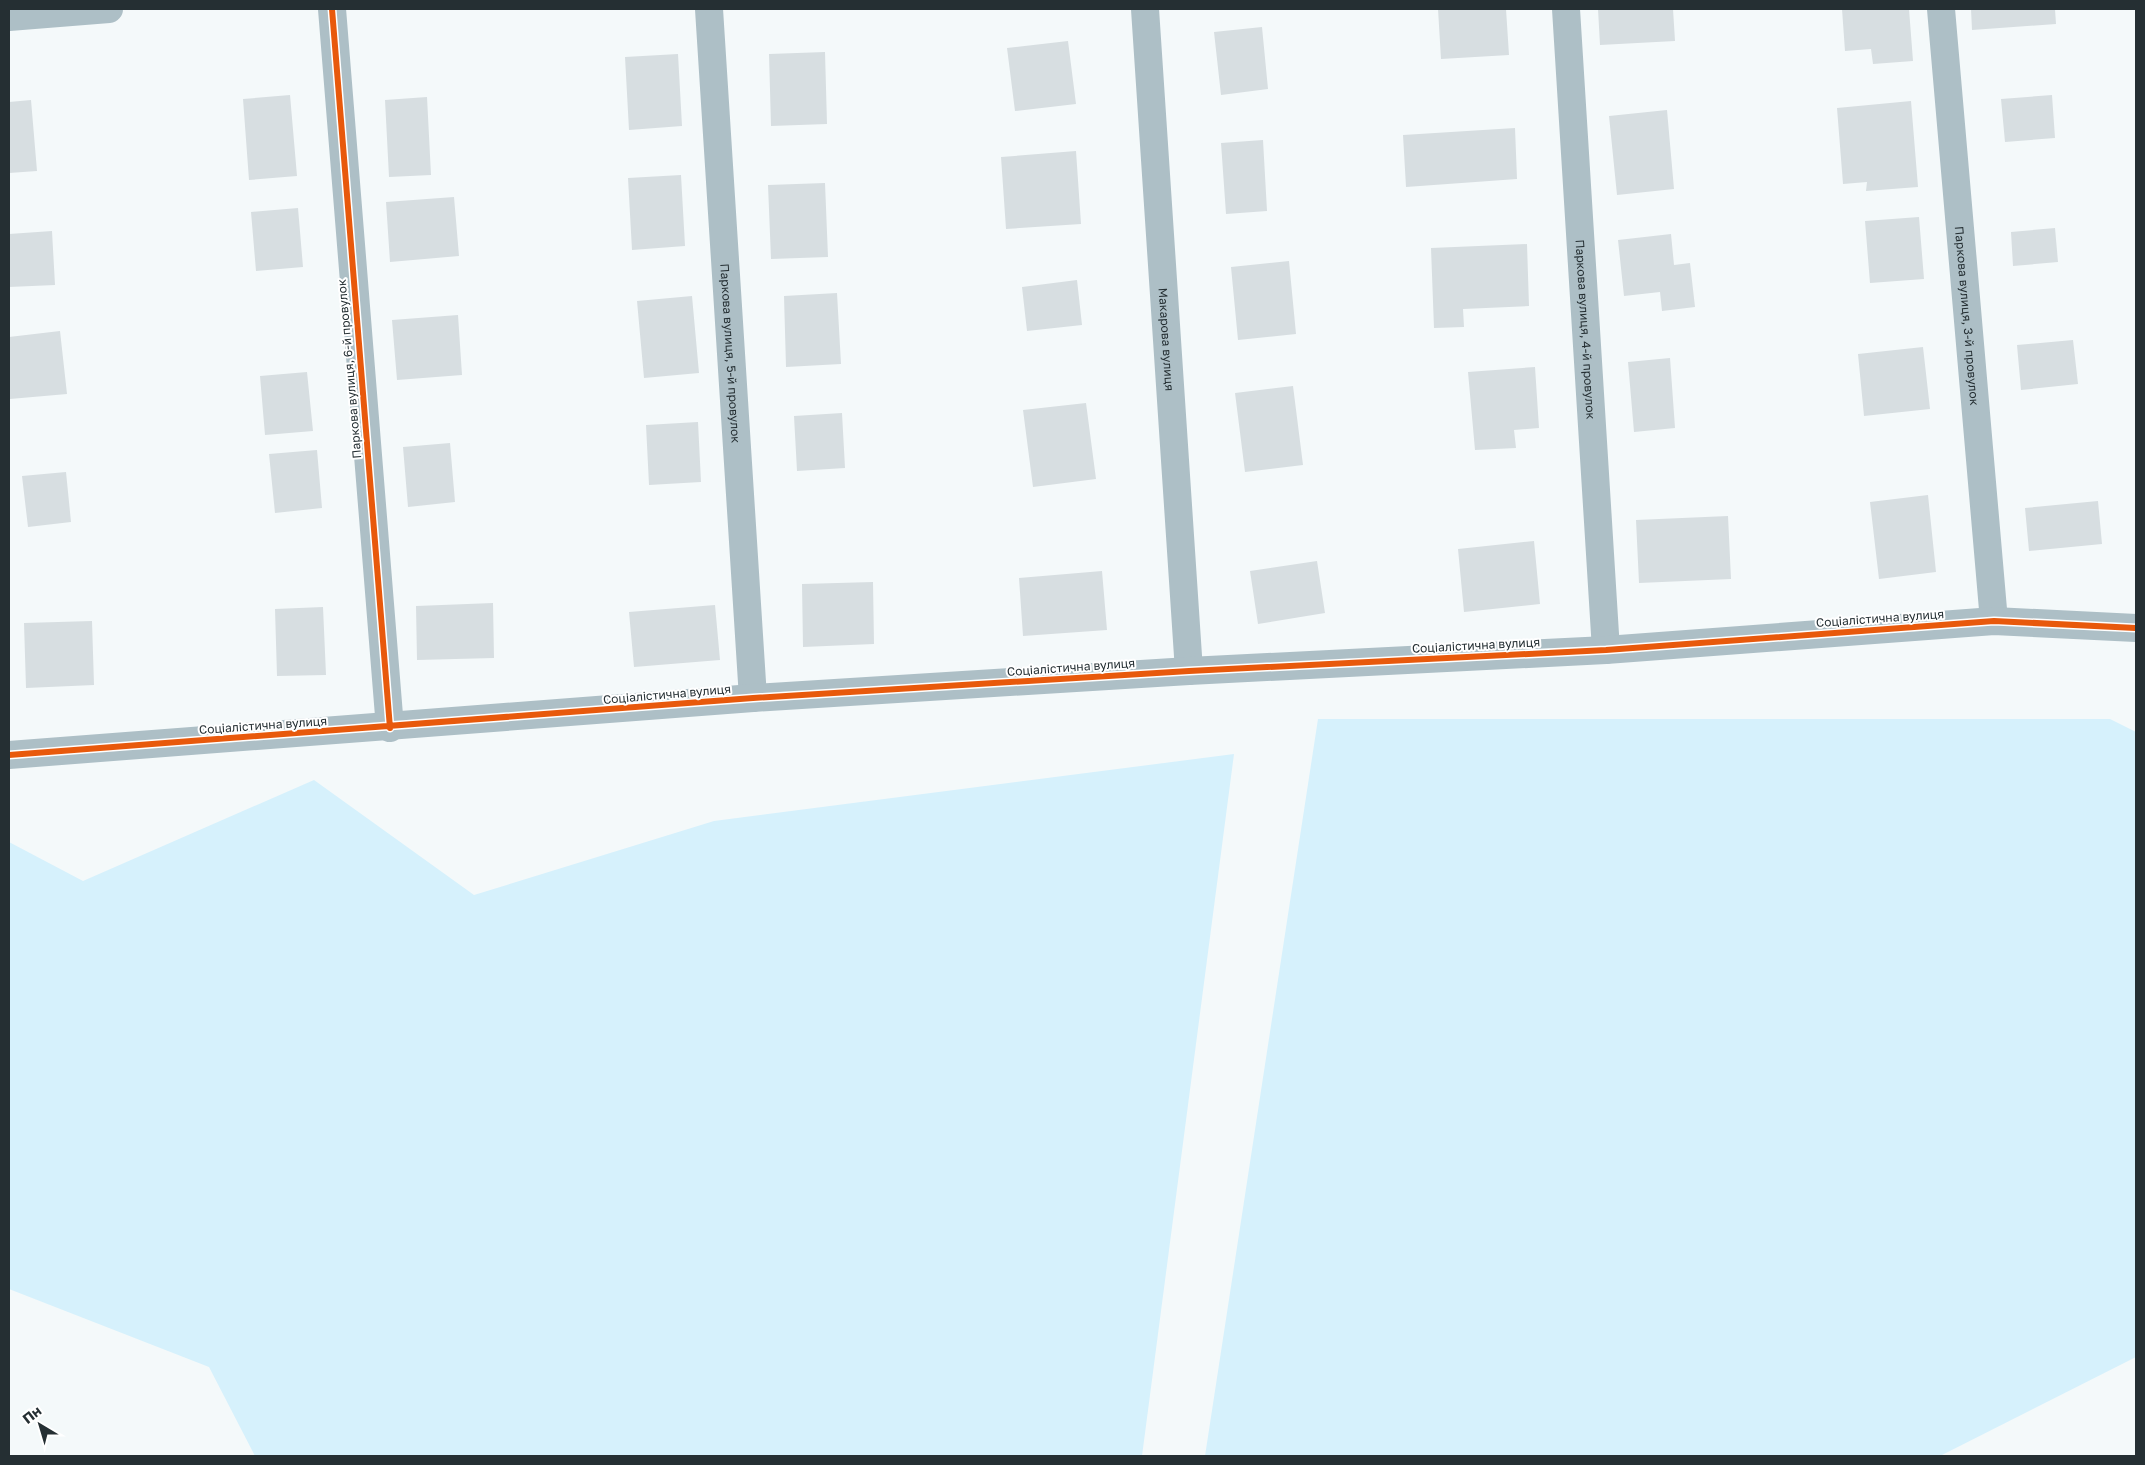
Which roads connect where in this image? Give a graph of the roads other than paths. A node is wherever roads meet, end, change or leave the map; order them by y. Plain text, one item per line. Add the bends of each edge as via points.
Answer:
1 (109, 9) edge
2 (332, 9) edge
3 (709, 9) edge
4 (1145, 9) edge
5 (1566, 9) edge
6 (1941, 9) edge
7 (9, 17) edge
8 (1994, 621) junction
9 (2136, 628) edge
10 (1606, 650) junction
11 (1189, 671) junction
12 (753, 698) junction
13 (390, 728) junction
14 (9, 755) edge

1 - 7 street
2 - 13 street, Паркова вулиця, 6-й провулок
3 - 12 street, Паркова вулиця, 5-й провулок
4 - 11 street, Макарова вулиця
5 - 10 street, Паркова вулиця, 4-й провулок
6 - 8 street, Паркова вулиця, 3-й провулок
8 - 9 street, Соціалістична вулиця
8 - 10 street, Соціалістична вулиця
10 - 11 street, Соціалістична вулиця
11 - 12 street, Соціалістична вулиця
12 - 13 street, Соціалістична вулиця
13 - 14 street, Соціалістична вулиця

